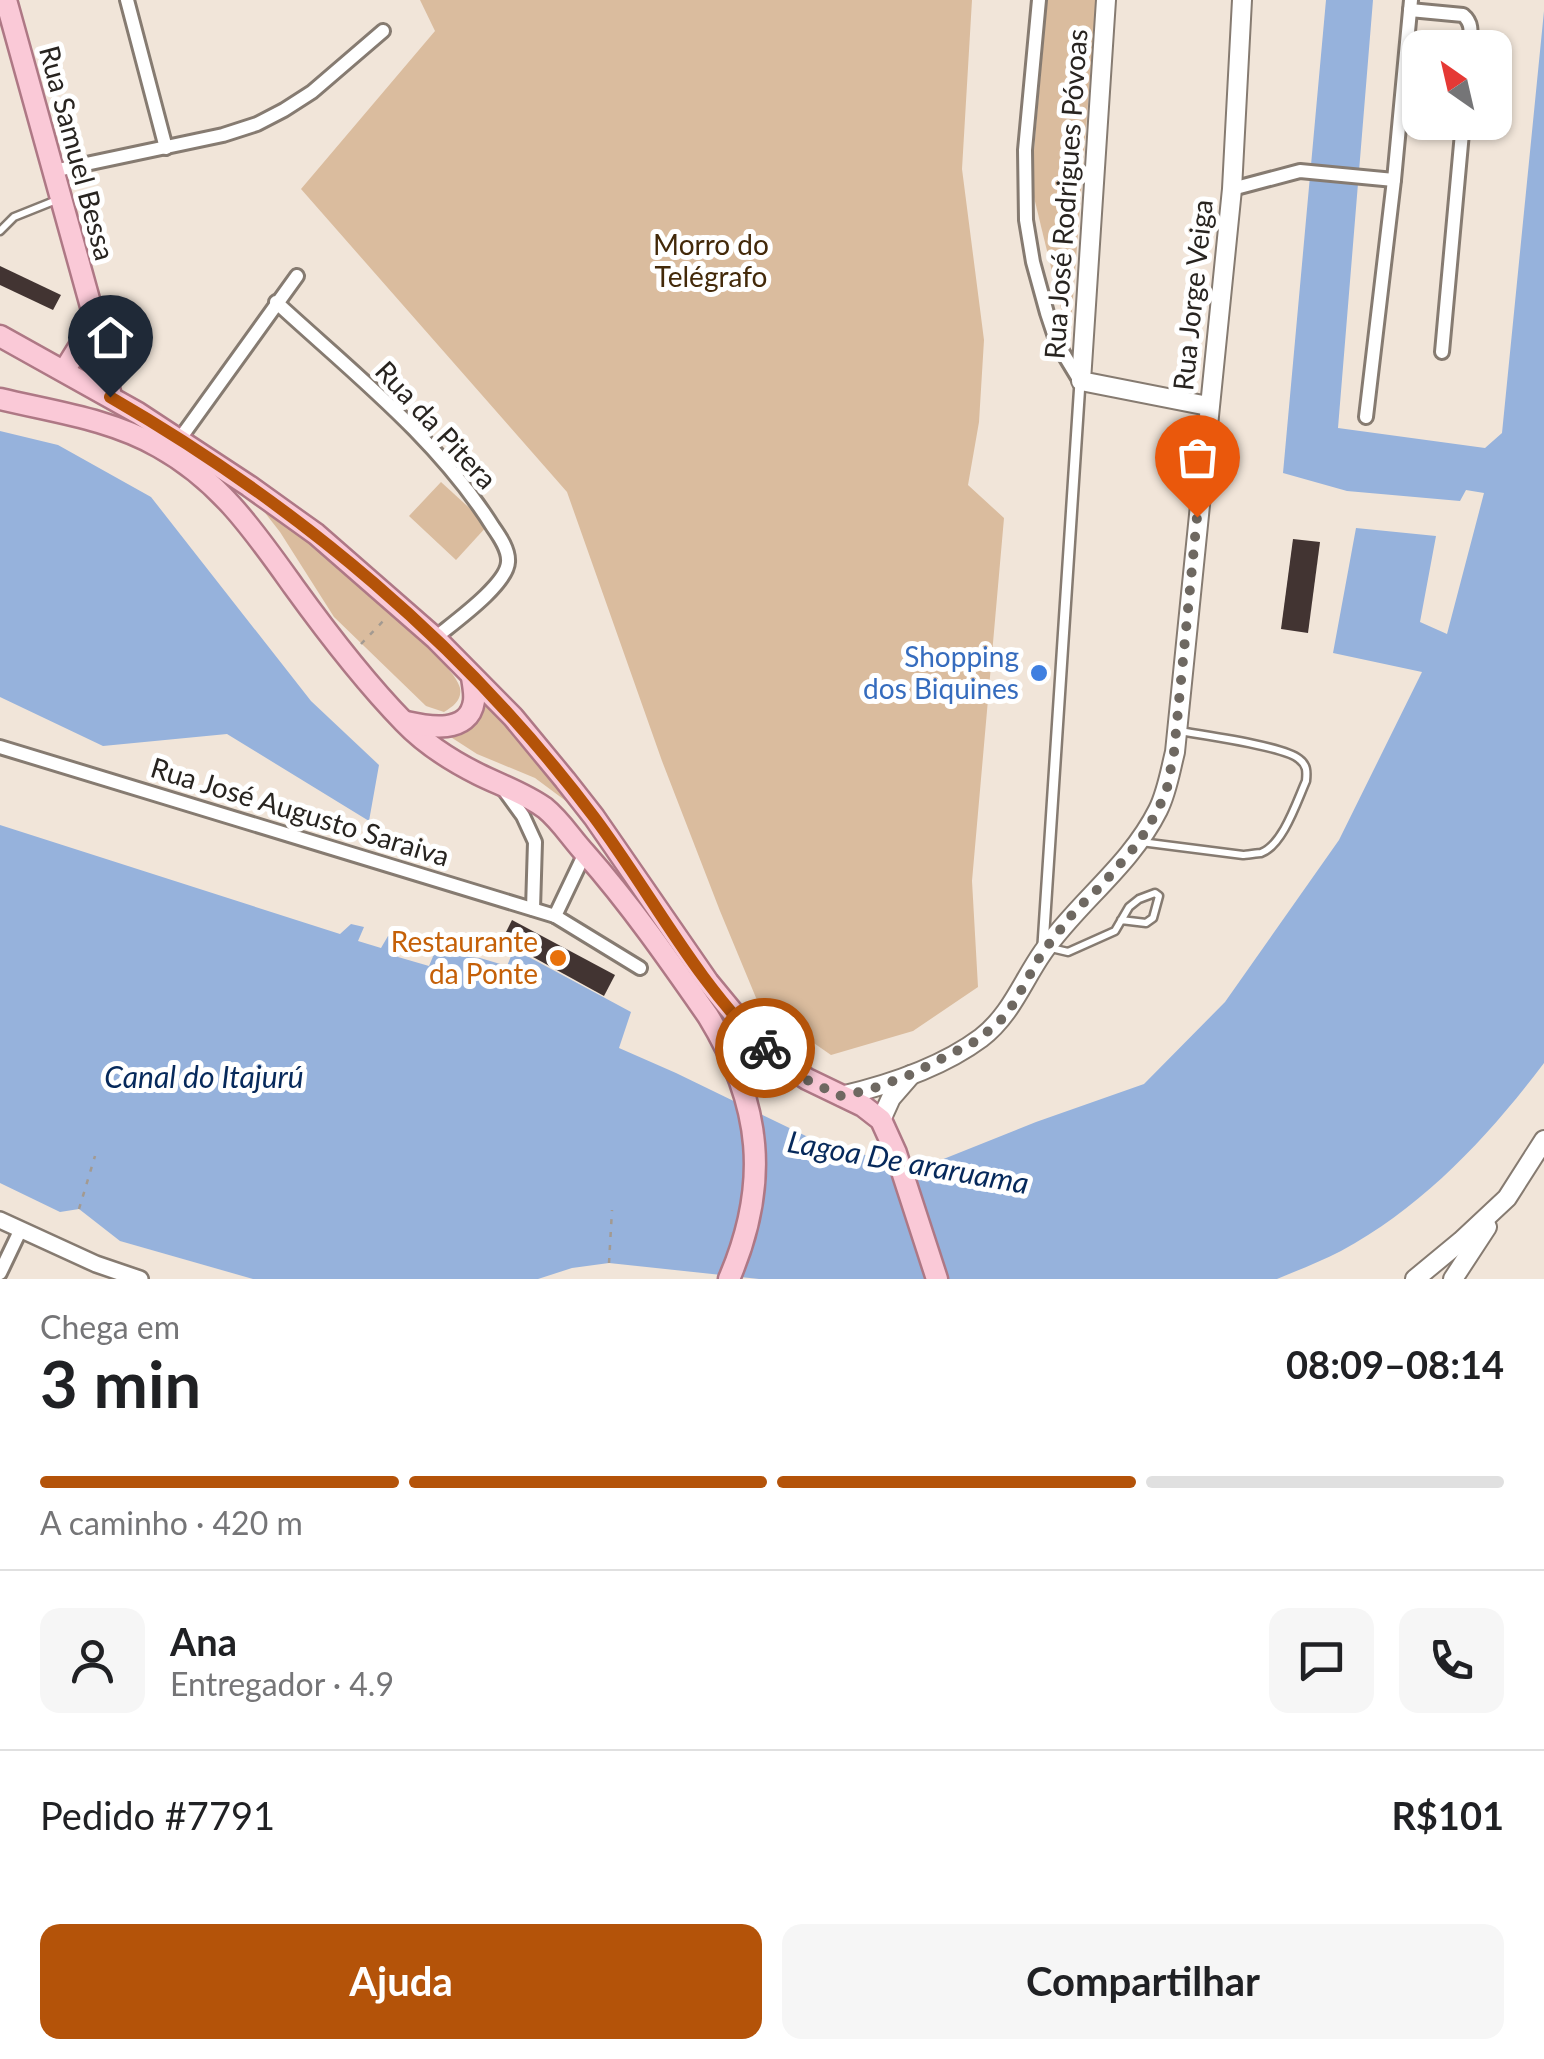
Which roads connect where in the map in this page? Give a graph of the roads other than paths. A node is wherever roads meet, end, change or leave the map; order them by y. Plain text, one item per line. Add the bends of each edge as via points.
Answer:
1 (6, 0) edge
2 (128, 0) edge
3 (1040, 0) edge
4 (1106, 0) edge
5 (1242, 0) edge
6 (1411, 5) edge
7 (1471, 30) edge
8 (383, 31) dead end
9 (8, 36) edge
10 (1460, 140) edge
11 (166, 148) junction
12 (54, 172) junction
13 (1394, 180) junction
14 (1232, 190) junction
15 (62, 198) junction
16 (0, 232) edge
17 (297, 276) dead end
18 (276, 302) junction
19 (94, 321) junction
20 (0, 336) edge
21 (1442, 352) dead end
22 (64, 371) junction
23 (1080, 381) junction
24 (110, 397) junction
25 (0, 399) edge
26 (1208, 406) junction
27 (1366, 417) dead end
28 (179, 440) junction
29 (435, 638) junction
30 (472, 677) junction
31 (404, 722) junction
32 (1176, 730) junction
33 (0, 748) edge
34 (501, 784) junction
35 (594, 817) junction
36 (1139, 842) junction
37 (585, 853) junction
38 (533, 909) junction
39 (556, 916) junction
40 (1122, 920) junction
41 (1045, 950) junction
42 (640, 968) dead end
43 (912, 1074) junction
44 (841, 1096) junction
45 (882, 1122) junction
46 (1541, 1152) edge
47 (1507, 1198) junction
48 (0, 1220) edge
49 (20, 1231) junction
50 (0, 1273) edge
51 (140, 1279) edge
52 (729, 1279) edge
53 (936, 1279) edge
54 (1415, 1279) edge
55 (1453, 1279) edge

1 - 9 main road, Rua Samuel Bessa
2 - 11 street
3 - 23 street via 1025,150 1026,220 1052,328
4 - 23 main road, Rua José Rodrigues Póvoas
5 - 14 main road, Rua Jorge Veiga
6 - 7 street via 1464,15
6 - 13 street
8 - 11 street via 284,110 223,135
9 - 12 main road, Rua Samuel Bessa
10 - 21 street
11 - 12 street
12 - 15 main road, Rua Samuel Bessa
13 - 14 street via 1300,171
13 - 27 street
14 - 26 main road, Rua Jorge Veiga
15 - 16 lane via 14,217
15 - 19 main road, Rua Samuel Bessa
17 - 18 street
18 - 28 street
18 - 29 street, Rua da Pitera via 436,453 505,548 508,566 500,580
19 - 22 main road
19 - 24 main road, Rua Samuel Bessa
20 - 22 main road
22 - 24 main road
23 - 26 main road, Rua José Rodrigues Póvoas
23 - 41 street
24 - 28 main road
25 - 31 main road via 128,432 202,476 251,527
26 - 32 main road, Rua Jorge Veiga
28 - 29 main road via 316,534
29 - 30 main road
30 - 31 main road via 474,701 462,720 432,728
30 - 35 main road via 513,716
31 - 34 main road via 451,760
32 - 36 main road, Rua Jorge Veiga via 1167,788
32 - 36 lane via 1285,751 1303,761 1306,781 1280,836 1260,853
33 - 38 street, Rua José Augusto Saraiva
34 - 37 main road via 548,811
34 - 38 street via 535,842
35 - 37 main road
35 - 44 main road via 729,1011 776,1058
36 - 41 main road, Rua Jorge Veiga
37 - 39 street
37 - 52 main road via 716,1028 744,1090 753,1126 753,1201
38 - 39 street, Rua José Augusto Saraiva
39 - 42 street, Rua José Augusto Saraiva
40 - 40 lane via 1146,924 1159,896 1139,899
40 - 41 lane via 1115,931 1068,952
41 - 43 main road, Rua Jorge Veiga via 991,1029
43 - 44 main road, Rua Jorge Veiga
43 - 45 main road via 891,1098
44 - 45 main road
45 - 53 main road
46 - 47 main road
47 - 54 main road
47 - 55 main road
48 - 49 street
49 - 50 street
49 - 51 street

